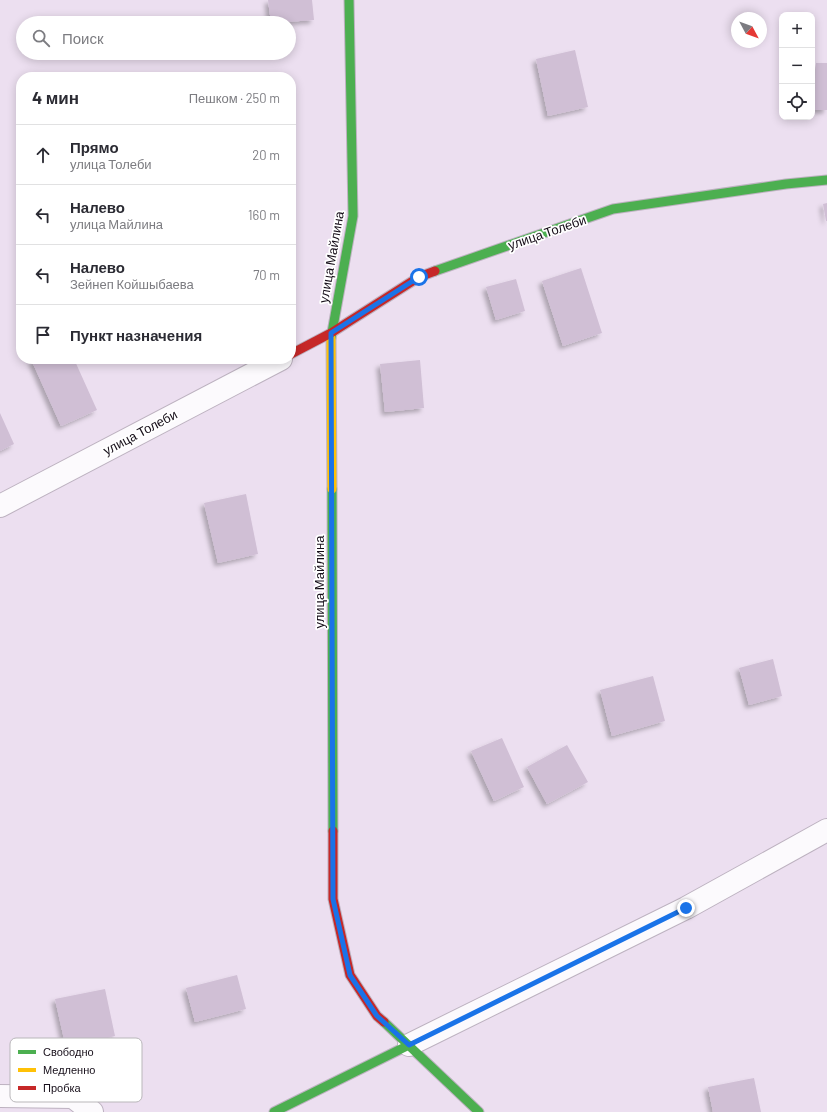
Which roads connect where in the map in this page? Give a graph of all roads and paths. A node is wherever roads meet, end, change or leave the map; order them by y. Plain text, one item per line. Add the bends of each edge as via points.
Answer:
1 (349, 0) edge
2 (827, 180) edge
3 (331, 333) junction
4 (296, 351) edge
5 (271, 364) edge
6 (0, 506) edge
7 (827, 830) edge
8 (409, 1045) junction
9 (0, 1096) edge
10 (10, 1096) edge
11 (79, 1102) edge
12 (92, 1112) edge
13 (274, 1112) edge
14 (479, 1112) edge

1 - 3 street, улица Майлина via 353,216
2 - 3 street, улица Толеби via 613,208 419,277
3 - 4 street, улица Толеби
3 - 8 street, улица Майлина via 333,899 350,975 377,1016
5 - 6 street, улица Толеби
7 - 8 street via 686,908
8 - 13 street
8 - 14 street, улица Майлина
9 - 10 street
11 - 12 street

